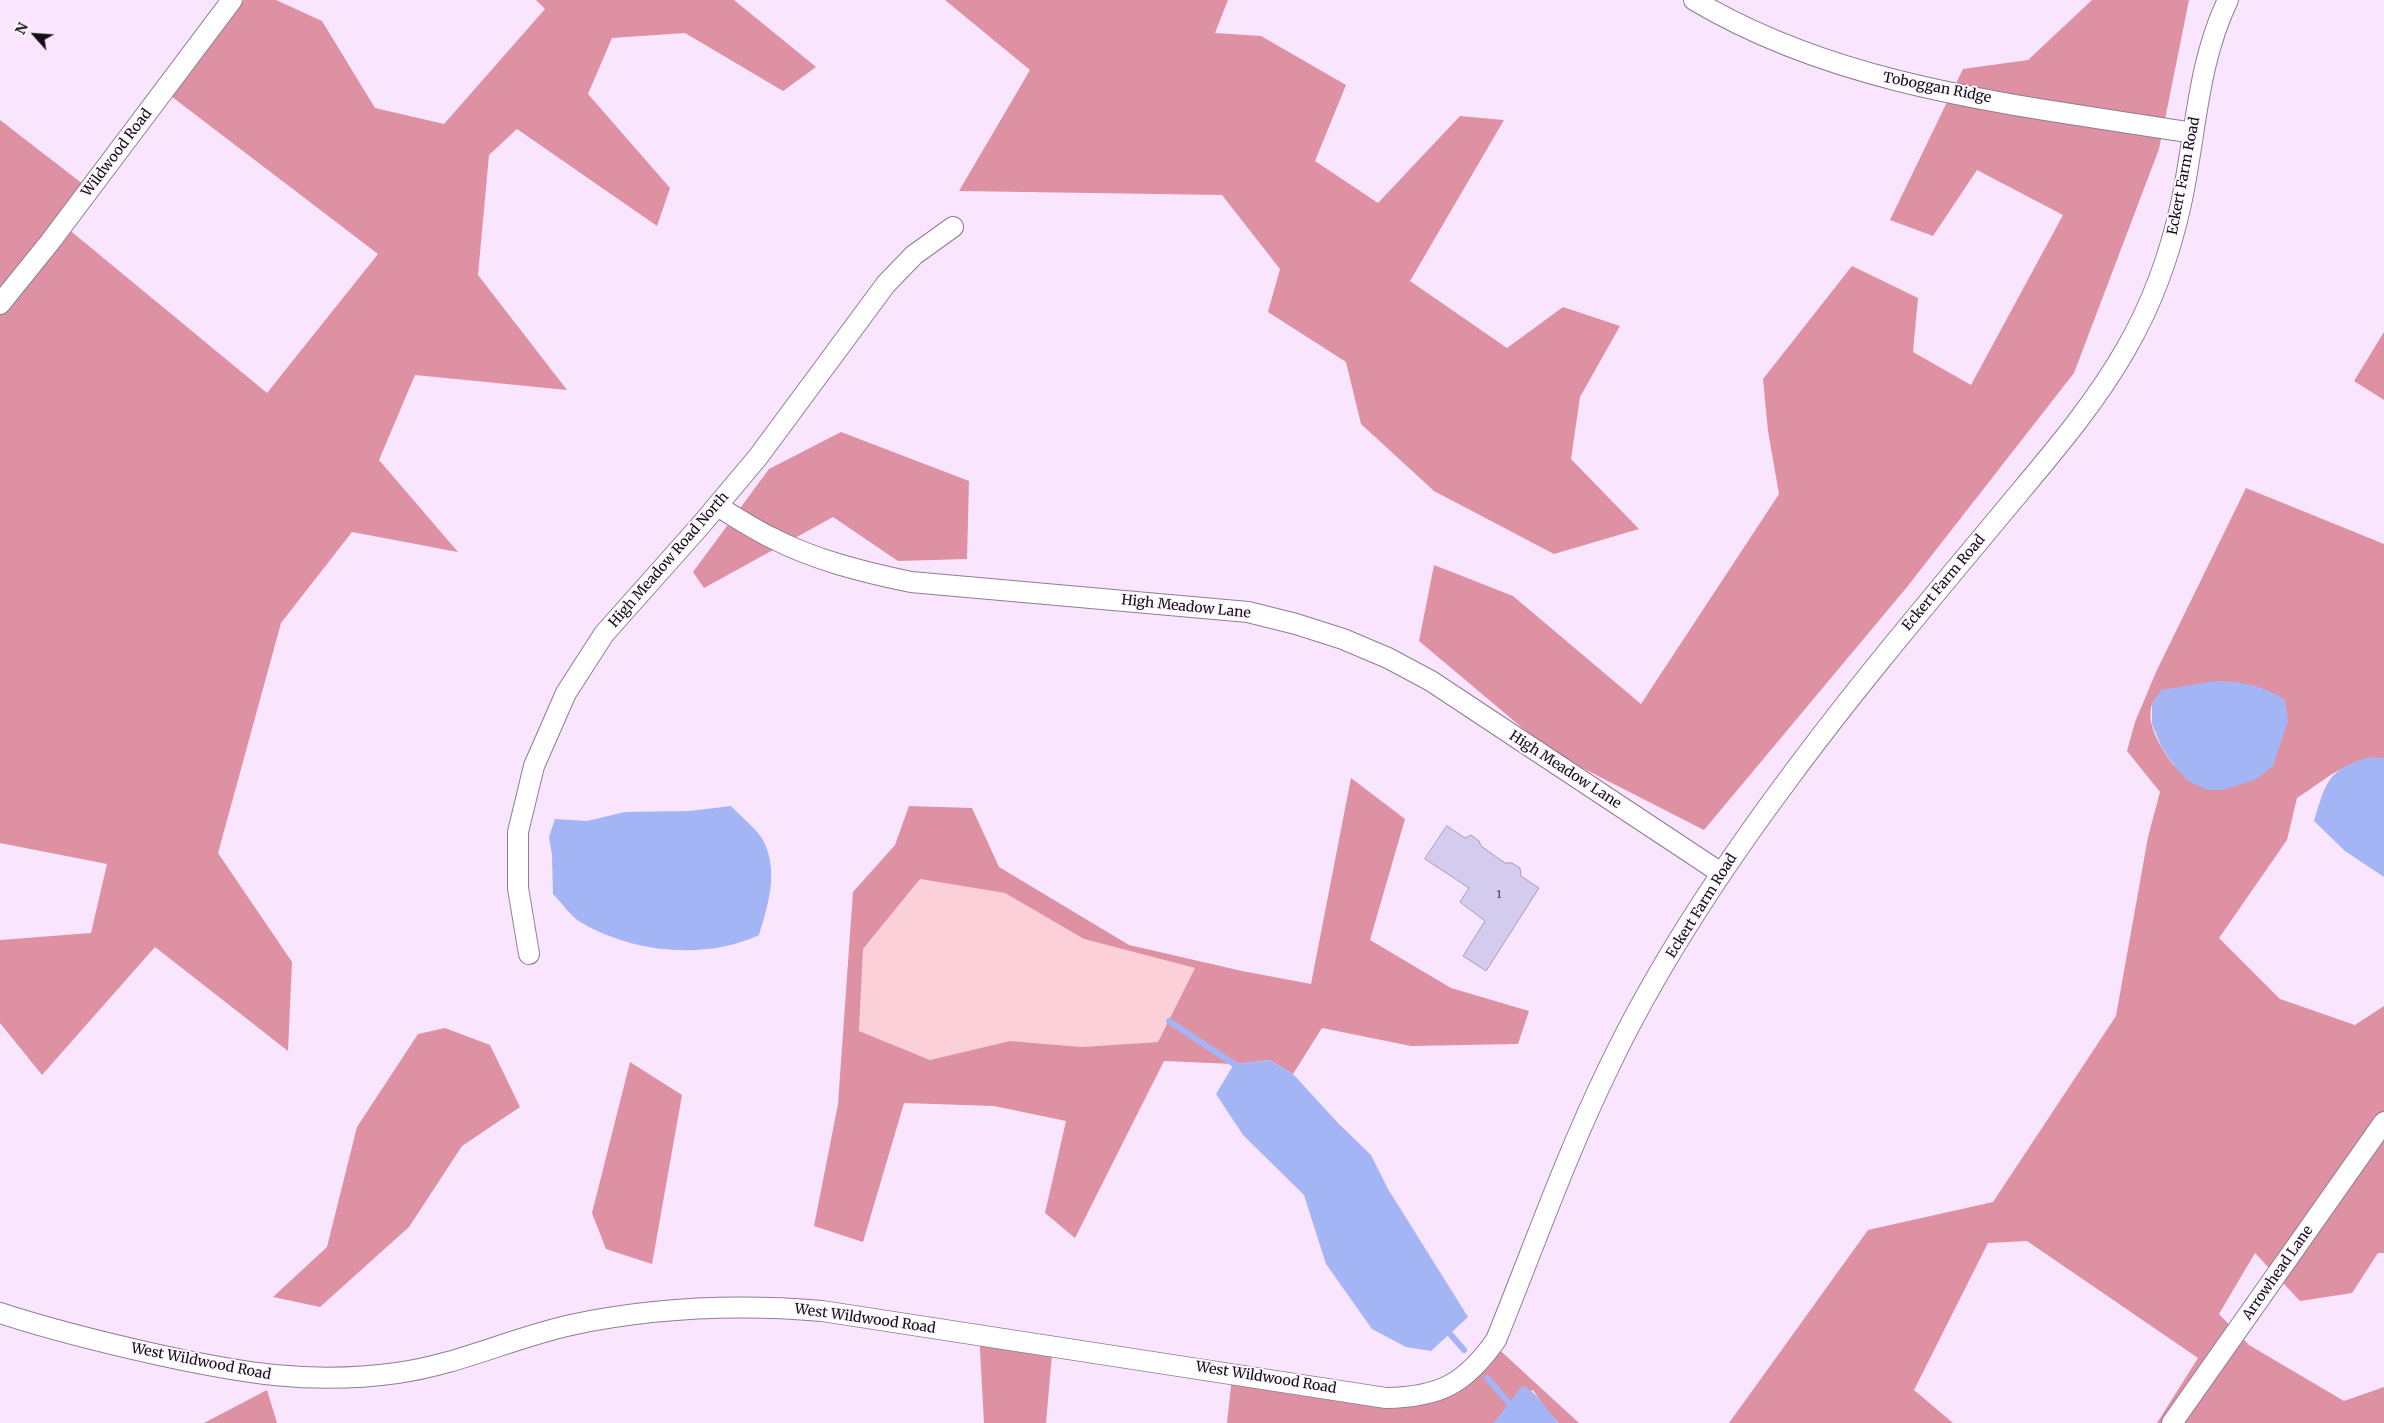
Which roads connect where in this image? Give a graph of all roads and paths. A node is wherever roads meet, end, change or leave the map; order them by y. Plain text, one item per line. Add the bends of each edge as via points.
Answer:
1 (232, 0) edge
2 (1694, 0) edge
3 (2228, 0) edge
4 (2193, 132) junction
5 (953, 227) dead end
6 (0, 304) edge
7 (717, 506) junction
8 (1721, 873) junction
9 (529, 954) dead end
10 (2384, 1122) edge
11 (1580, 1132) joint
12 (0, 1313) edge
13 (2172, 1423) edge

1 - 6 street, Wildwood Road
2 - 4 street, Toboggan Ridge via 1774,40 1826,61 1879,77 1933,90
3 - 4 street, Eckert Farm Road via 2207,54
4 - 8 street, Eckert Farm Road via 2181,203 2152,298 2104,385 2071,430 1867,676
5 - 7 street, High Meadow Road North via 914,255 886,284 782,425
7 - 8 street, High Meadow Lane via 770,537 820,559 865,572 912,582 1226,609 1296,624 1342,639 1431,681
7 - 9 street, High Meadow Road North via 604,634 566,693 549,729 534,766 522,812 517,850 518,888
8 - 11 street, Eckert Farm Road via 1649,990 1609,1066
10 - 13 street, Arrowhead Lane
11 - 12 street, West Wildwood Road via 1496,1340 1480,1363 1461,1379 1438,1391 1414,1397 1386,1398 822,1311 759,1306 696,1307 632,1314 570,1326 449,1362 398,1373 346,1378 251,1374 107,1343

